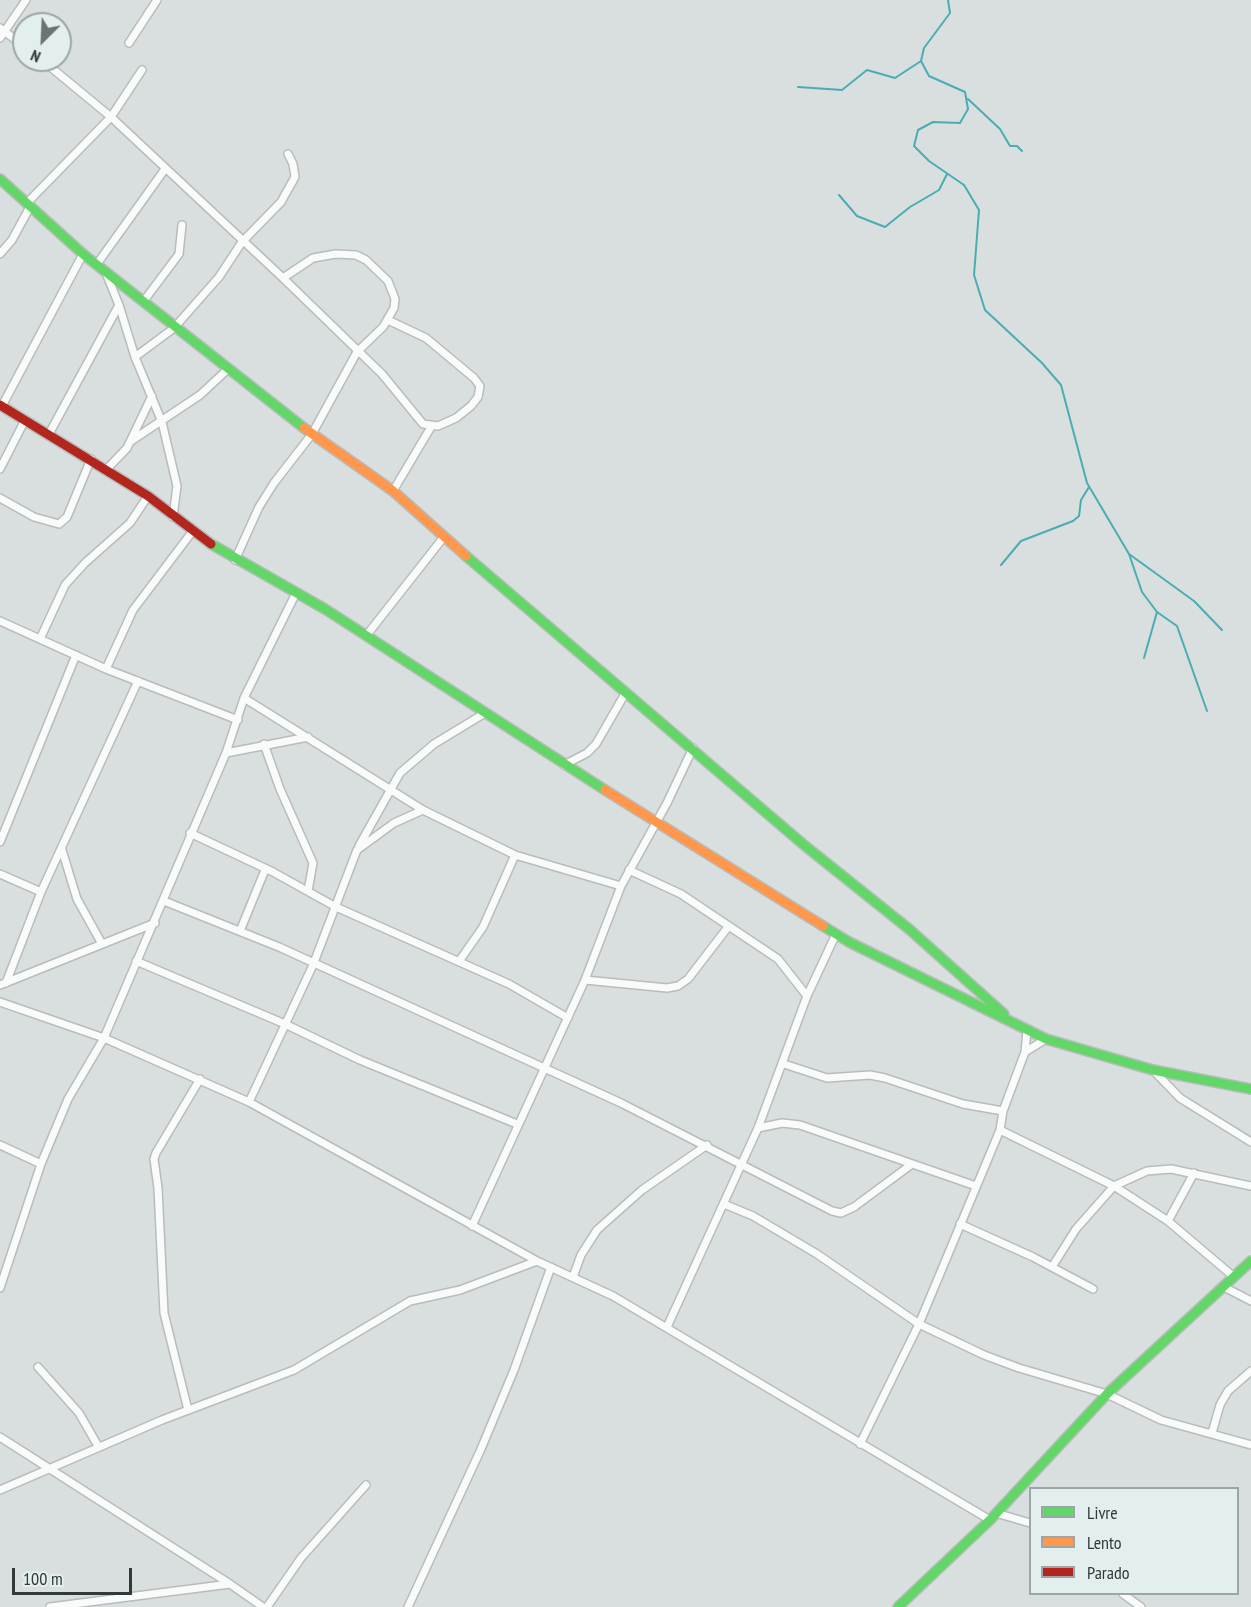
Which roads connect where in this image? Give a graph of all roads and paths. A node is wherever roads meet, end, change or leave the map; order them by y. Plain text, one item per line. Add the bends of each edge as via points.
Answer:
1 (26, 0) edge
2 (157, 0) edge
3 (1, 32) edge
4 (129, 43) dead end
5 (142, 70) dead end
6 (57, 72) edge
7 (111, 117) junction
8 (288, 154) dead end
9 (165, 169) junction
10 (0, 179) edge
11 (29, 205) junction
12 (182, 225) dead end
13 (242, 242) junction
14 (0, 254) edge
15 (83, 254) junction
16 (97, 264) junction
17 (105, 271) junction
18 (283, 278) junction
19 (143, 302) junction
20 (119, 305) junction
21 (388, 320) junction
22 (174, 328) junction
23 (357, 352) junction
24 (135, 357) junction
25 (228, 369) junction
26 (152, 396) junction
27 (1, 405) edge
28 (25, 420) junction
29 (162, 422) junction
30 (431, 427) junction
31 (49, 434) junction
32 (312, 434) junction
33 (131, 441) junction
34 (91, 459) junction
35 (0, 469) edge
36 (106, 470) junction
37 (393, 491) junction
38 (148, 496) junction
39 (0, 498) edge
40 (173, 517) junction
41 (192, 532) junction
42 (443, 538) junction
43 (235, 560) junction
44 (296, 593) junction
45 (0, 621) edge
46 (366, 636) junction
47 (40, 639) junction
48 (76, 655) junction
49 (106, 669) junction
50 (138, 681) junction
51 (626, 692) junction
52 (244, 698) junction
53 (485, 713) junction
54 (238, 720) junction
55 (308, 737) junction
56 (264, 744) junction
57 (693, 748) junction
58 (226, 753) junction
59 (564, 765) junction
60 (389, 789) junction
61 (423, 810) junction
62 (656, 823) junction
63 (190, 833) junction
64 (0, 842) edge
65 (62, 850) junction
66 (357, 850) junction
67 (515, 855) junction
68 (265, 870) junction
69 (629, 870) junction
70 (0, 874) edge
71 (621, 886) junction
72 (308, 891) junction
73 (41, 892) junction
74 (164, 901) junction
75 (336, 907) junction
76 (155, 923) junction
77 (729, 927) junction
78 (240, 931) junction
79 (836, 934) junction
80 (102, 944) junction
81 (460, 960) junction
82 (136, 961) junction
83 (314, 965) junction
84 (585, 980) junction
85 (3, 984) edge
86 (807, 996) junction
87 (0, 1002) edge
88 (568, 1018) junction
89 (1012, 1022) junction
90 (285, 1024) junction
91 (1027, 1030) junction
92 (104, 1038) junction
93 (1046, 1039) junction
94 (1025, 1052) junction
95 (784, 1064) junction
96 (545, 1069) junction
97 (1153, 1070) junction
98 (200, 1079) junction
99 (1251, 1089) edge
100 (249, 1102) junction
101 (1003, 1111) junction
102 (517, 1124) junction
103 (758, 1128) junction
104 (1000, 1130) junction
105 (1251, 1142) edge
106 (0, 1145) edge
107 (707, 1145) junction
108 (740, 1163) junction
109 (41, 1164) junction
110 (912, 1164) junction
111 (1194, 1173) junction
112 (976, 1186) junction
113 (1113, 1186) junction
114 (1251, 1186) edge
115 (724, 1203) junction
116 (1168, 1221) junction
117 (960, 1224) junction
118 (472, 1226) junction
119 (537, 1261) junction
120 (1251, 1261) edge
121 (551, 1267) junction
122 (1052, 1267) junction
123 (573, 1277) junction
124 (1234, 1277) junction
125 (1224, 1287) junction
126 (0, 1288) edge
127 (1093, 1289) dead end
128 (1251, 1301) edge
129 (918, 1324) junction
130 (667, 1327) junction
131 (38, 1366) dead end
132 (1251, 1371) edge
133 (1107, 1394) junction
134 (188, 1410) junction
135 (1212, 1433) junction
136 (0, 1437) edge
137 (860, 1444) junction
138 (1251, 1445) edge
139 (98, 1446) junction
140 (48, 1469) junction
141 (366, 1485) dead end
142 (0, 1490) edge
143 (993, 1516) junction
144 (1029, 1524) edge
145 (230, 1584) junction
146 (1126, 1595) edge
147 (50, 1607) edge
148 (265, 1607) edge
149 (408, 1607) edge
150 (898, 1607) edge
151 (1141, 1607) edge

1 - 3 street
2 - 4 street
5 - 7 street
6 - 7 street
7 - 9 street
7 - 11 street
8 - 13 street via 295,177 286,195
9 - 13 street
9 - 16 street
10 - 11 street
11 - 14 street via 12,240
11 - 15 street
12 - 19 street via 178,254
13 - 18 street
13 - 22 street via 219,277
15 - 16 street
15 - 27 street
16 - 17 street
17 - 19 street
17 - 20 street
18 - 21 street via 313,258 356,255 388,281 395,299
18 - 23 street
19 - 22 street
20 - 24 street
20 - 31 street
21 - 23 street
21 - 30 street via 426,338 480,386 471,406 456,418
22 - 24 street
22 - 25 street
23 - 30 street via 382,374 418,420
23 - 32 street
24 - 26 street
25 - 29 street
25 - 32 street
26 - 29 street
26 - 33 street
27 - 28 street
28 - 31 street
28 - 35 street
29 - 33 street
29 - 40 street via 177,486
30 - 37 street
31 - 34 street
32 - 37 street
32 - 43 street via 273,483
33 - 36 street
34 - 36 street
34 - 39 street via 67,517 59,524 34,518
36 - 38 street
37 - 42 street
38 - 40 street
38 - 47 street via 130,523 65,585
40 - 41 street
41 - 43 street
41 - 49 street via 133,610
42 - 46 street
42 - 51 street
43 - 44 street
44 - 46 street
44 - 52 street
45 - 47 street
46 - 53 street
47 - 48 street
48 - 49 street
48 - 64 street
49 - 50 street
50 - 54 street
50 - 65 street
51 - 57 street
51 - 59 street via 592,749
52 - 54 street
52 - 55 street
53 - 59 street
53 - 60 street via 434,744 400,773
54 - 58 street
55 - 56 street
55 - 60 street
56 - 58 street
56 - 72 street via 313,863
57 - 62 street
57 - 89 street via 804,845 909,929
58 - 63 street
59 - 62 street
60 - 61 street
60 - 66 street
61 - 66 street via 381,830
61 - 67 street
62 - 69 street
62 - 79 street
63 - 68 street
63 - 74 street
65 - 73 street
65 - 80 street via 77,899
66 - 75 street
67 - 71 street
67 - 81 street via 483,927
68 - 72 street
68 - 78 street
69 - 71 street
69 - 77 street via 681,894
70 - 73 street
71 - 84 street
72 - 75 street
73 - 85 street
74 - 76 street
74 - 78 street
75 - 81 street
75 - 83 street
76 - 80 street
76 - 82 street
77 - 84 street via 678,986
77 - 86 street via 778,960
78 - 83 street
79 - 86 street
79 - 89 street
80 - 85 street
81 - 88 street
82 - 90 street
82 - 92 street
83 - 90 street
83 - 96 street
84 - 88 street
86 - 95 street
87 - 92 street
88 - 96 street
89 - 91 street
90 - 100 street
90 - 102 street via 360,1060
91 - 93 street
91 - 94 street
92 - 98 street
92 - 109 street via 68,1100
93 - 94 street
93 - 97 street
94 - 101 street
95 - 101 street via 827,1078 885,1078 963,1104
95 - 103 street
96 - 102 street
96 - 107 street
97 - 99 street
97 - 105 street via 1180,1098
98 - 100 street
98 - 134 street via 154,1159 164,1313
100 - 118 street
101 - 104 street
102 - 118 street
103 - 108 street
103 - 110 street via 782,1123 800,1125
104 - 112 street
104 - 113 street
106 - 109 street
107 - 108 street
107 - 123 street via 642,1190 597,1230
108 - 110 street via 841,1213
108 - 115 street
109 - 126 street
110 - 112 street
111 - 113 street via 1171,1169 1147,1171
111 - 114 street
111 - 116 street
112 - 117 street
113 - 116 street
113 - 122 street via 1076,1229
115 - 129 street via 816,1254
115 - 130 street
116 - 124 street
117 - 122 street
117 - 129 street
118 - 119 street
119 - 121 street
119 - 134 street via 460,1290 410,1301 294,1370
120 - 124 street
121 - 123 street
121 - 149 street via 486,1439
122 - 127 street
123 - 130 street
124 - 125 street
125 - 128 street
125 - 133 street
129 - 133 street via 1019,1368
129 - 137 street
130 - 137 street
131 - 139 street via 79,1413
132 - 135 street via 1228,1390
133 - 135 street via 1161,1420
133 - 143 street
134 - 139 street
135 - 138 street
136 - 140 street
137 - 143 street
139 - 140 street
140 - 142 street
140 - 145 street
141 - 148 street via 300,1558
143 - 144 street
143 - 150 street
145 - 147 street
145 - 148 street
146 - 151 street

